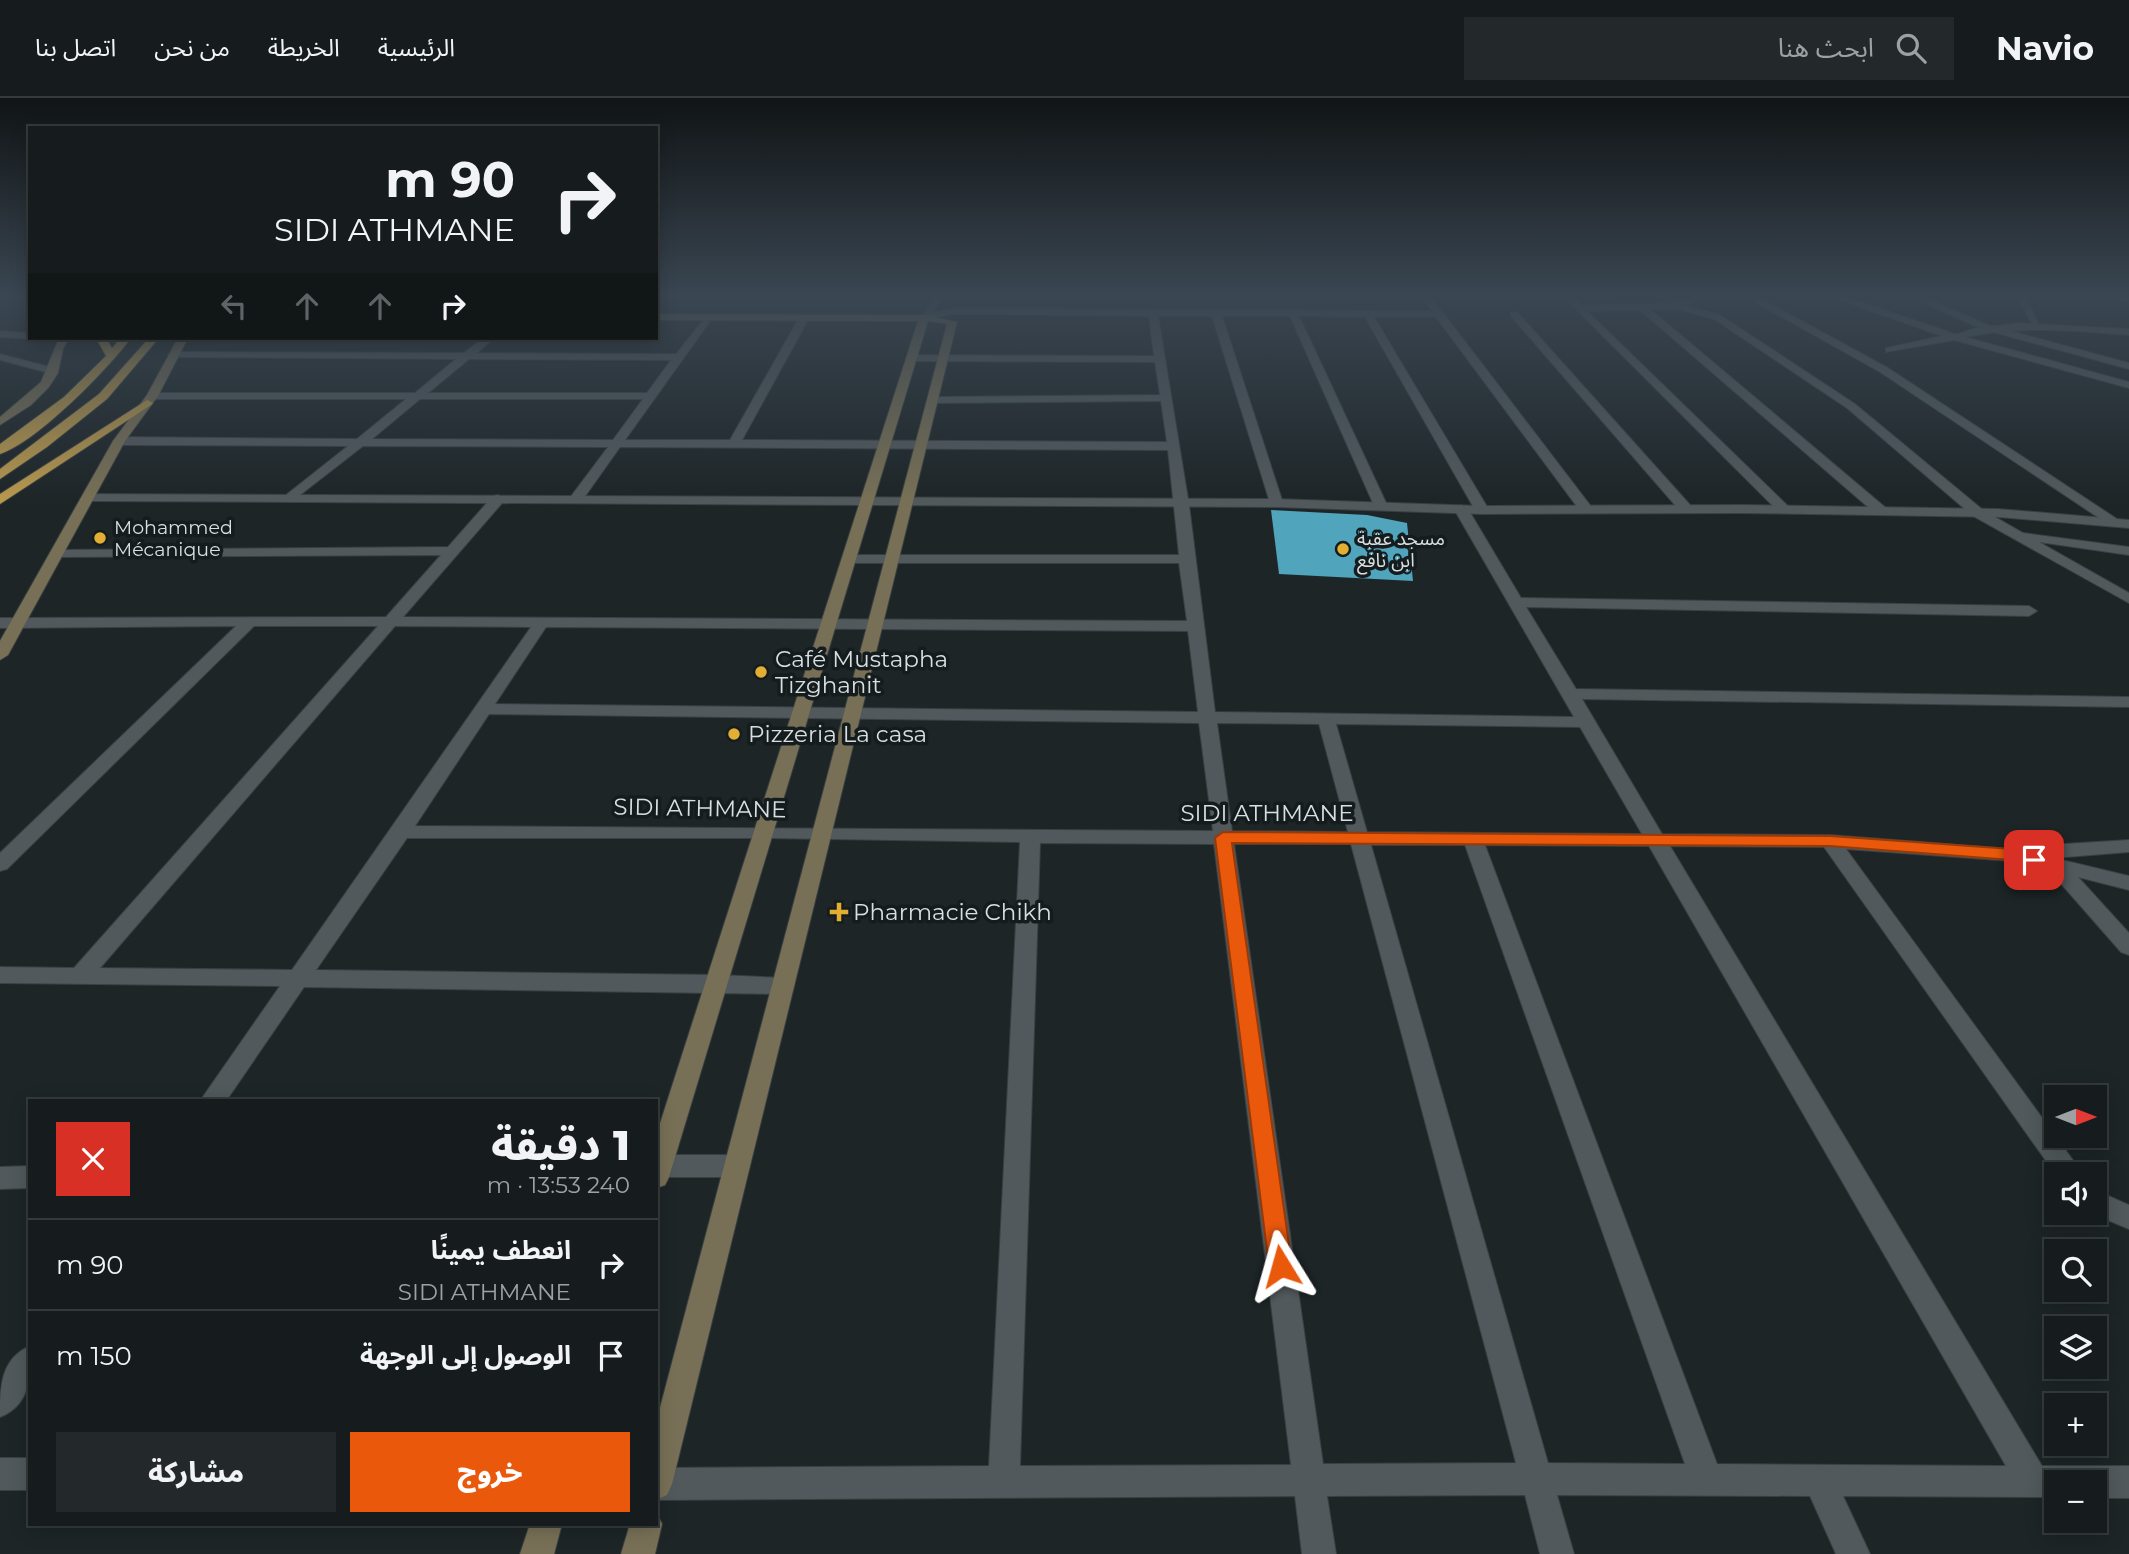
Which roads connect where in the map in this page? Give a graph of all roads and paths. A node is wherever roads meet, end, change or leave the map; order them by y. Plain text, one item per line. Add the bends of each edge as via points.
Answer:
1 (28, 365) edge
2 (53, 365) edge
3 (103, 365) edge
4 (134, 365) edge
5 (168, 365) edge
6 (456, 365) edge
7 (673, 365) edge
8 (778, 365) edge
9 (909, 365) edge
10 (941, 365) edge
11 (1160, 365) edge
12 (1232, 365) edge
13 (1317, 365) edge
14 (1395, 365) edge
15 (1477, 365) edge
16 (1559, 365) edge
17 (1637, 365) edge
18 (1710, 365) edge
19 (1788, 365) edge
20 (1875, 365) edge
21 (2056, 365) edge
22 (53, 372) junction
23 (2129, 385) edge
24 (417, 396) junction
25 (651, 396) junction
26 (1164, 398) junction
27 (150, 399) junction
28 (933, 400) junction
29 (0, 422) edge
30 (119, 442) junction
31 (360, 442) junction
32 (617, 443) junction
33 (734, 444) junction
34 (885, 444) junction
35 (921, 444) junction
36 (1171, 446) junction
37 (0, 450) edge
38 (0, 475) edge
39 (89, 497) junction
40 (291, 498) junction
41 (498, 499) junction
42 (576, 499) junction
43 (0, 500) edge
44 (907, 500) junction
45 (869, 501) junction
46 (1276, 503) junction
47 (1182, 505) junction
48 (1381, 507) junction
49 (1586, 509) junction
50 (1686, 509) junction
51 (1784, 509) junction
52 (1472, 510) junction
53 (1881, 511) junction
54 (1978, 513) junction
55 (2123, 523) edge
56 (2016, 534) junction
57 (453, 551) junction
58 (2129, 551) edge
59 (57, 554) junction
60 (851, 559) junction
61 (892, 559) junction
62 (1186, 559) junction
63 (2129, 598) edge
64 (1516, 602) junction
65 (2029, 611) dead end
66 (19, 620) junction
67 (250, 621) junction
68 (393, 621) junction
69 (542, 622) junction
70 (0, 623) edge
71 (831, 624) junction
72 (875, 626) junction
73 (1195, 626) junction
74 (0, 655) edge
75 (1570, 694) junction
76 (2129, 702) edge
77 (481, 709) junction
78 (803, 713) junction
79 (853, 714) junction
80 (1207, 718) junction
81 (1326, 719) junction
82 (1586, 722) junction
83 (401, 832) junction
84 (765, 832) junction
85 (822, 835) junction
86 (1030, 837) junction
87 (1223, 838) junction
88 (1360, 839) junction
89 (1473, 839) junction
90 (1656, 840) junction
91 (1830, 841) junction
92 (2129, 846) edge
93 (2012, 855) junction
94 (0, 864) edge
95 (2056, 865) junction
96 (2129, 883) edge
97 (2129, 947) edge
98 (0, 975) edge
99 (80, 976) junction
100 (297, 980) junction
101 (718, 983) junction
102 (783, 986) junction
103 (213, 1099) edge
104 (2061, 1162) edge
105 (737, 1166) junction
106 (658, 1167) edge
107 (658, 1170) edge
108 (28, 1177) edge
109 (0, 1178) edge
110 (2107, 1207) edge
111 (2129, 1217) edge
112 (28, 1363) edge
113 (0, 1402) edge
114 (0, 1474) edge
115 (28, 1474) edge
116 (658, 1476) edge
117 (1536, 1479) junction
118 (1707, 1479) junction
119 (1309, 1480) junction
120 (1819, 1480) junction
121 (2033, 1481) junction
122 (1004, 1482) junction
123 (2129, 1482) edge
124 (658, 1484) edge
125 (545, 1526) edge
126 (645, 1526) edge
127 (537, 1554) edge
128 (638, 1554) edge
129 (1319, 1554) edge
130 (1557, 1554) edge
131 (1853, 1554) edge

1 - 22 street
2 - 22 main road
3 - 37 highway via 61,406
4 - 38 highway via 92,408
5 - 27 main road
6 - 24 street
7 - 25 street
8 - 33 street
9 - 34 main road
10 - 28 main road
11 - 26 street
12 - 46 street
13 - 48 street
14 - 52 street
15 - 49 street
16 - 50 street
17 - 51 street
18 - 53 street
19 - 54 street via 1851,407
20 - 55 street
21 - 23 street
22 - 29 main road via 46,384
24 - 25 street
24 - 27 street
24 - 31 street
25 - 32 street
26 - 28 street
26 - 36 street
27 - 30 main road
27 - 43 highway
28 - 35 main road
30 - 31 street
30 - 39 main road
31 - 32 street
31 - 40 street
32 - 33 street
32 - 42 street
33 - 34 street
34 - 35 street
34 - 45 main road
35 - 36 street
35 - 44 main road
36 - 47 street
39 - 40 street
39 - 59 main road
40 - 41 street
41 - 42 street
41 - 57 street
42 - 45 street
44 - 45 street
44 - 47 street
44 - 61 main road
45 - 60 main road
46 - 47 street
46 - 48 street
47 - 62 street
48 - 52 street
49 - 50 street
49 - 52 street
50 - 51 street
51 - 53 street
52 - 64 street
53 - 54 street
54 - 55 street
54 - 56 street
56 - 58 street
56 - 63 street
57 - 59 street
57 - 68 street
59 - 66 main road
60 - 61 street
60 - 71 main road
61 - 62 street
61 - 72 main road
62 - 73 street
64 - 65 street
64 - 75 street
66 - 67 street
66 - 70 street
66 - 74 main road
67 - 68 street
67 - 94 street
68 - 69 street
68 - 99 street
69 - 71 street
69 - 77 street
71 - 72 street
71 - 78 main road
72 - 73 street
72 - 79 main road
73 - 80 street
75 - 76 street
75 - 82 street
77 - 78 street
77 - 83 street
78 - 79 street
78 - 84 main road
79 - 80 street
79 - 85 main road
80 - 81 street
80 - 87 street
81 - 82 street
81 - 88 street
82 - 90 street
83 - 84 street, SIDI ATHMANE
83 - 100 street
84 - 85 street, SIDI ATHMANE
84 - 101 main road
85 - 86 street, SIDI ATHMANE
85 - 102 main road
86 - 87 street, SIDI ATHMANE
86 - 122 street
87 - 88 street, SIDI ATHMANE
87 - 119 street
88 - 89 street, SIDI ATHMANE
88 - 117 street
89 - 90 street, SIDI ATHMANE
89 - 118 street
90 - 91 street, SIDI ATHMANE
90 - 121 street
91 - 93 street, SIDI ATHMANE
91 - 104 street
92 - 93 street
93 - 95 street, SIDI ATHMANE
95 - 96 street, SIDI ATHMANE
95 - 97 street
98 - 99 street
99 - 100 street
100 - 101 street
100 - 103 street
101 - 102 street
101 - 106 main road
102 - 105 main road
105 - 107 street
105 - 116 main road
108 - 109 street
110 - 111 street
112 - 113 street
114 - 115 street
117 - 118 street
117 - 119 street
117 - 130 street
118 - 120 street
119 - 122 street
119 - 129 street
120 - 121 street
120 - 131 street
121 - 123 street
122 - 124 street
125 - 127 main road
126 - 128 main road

